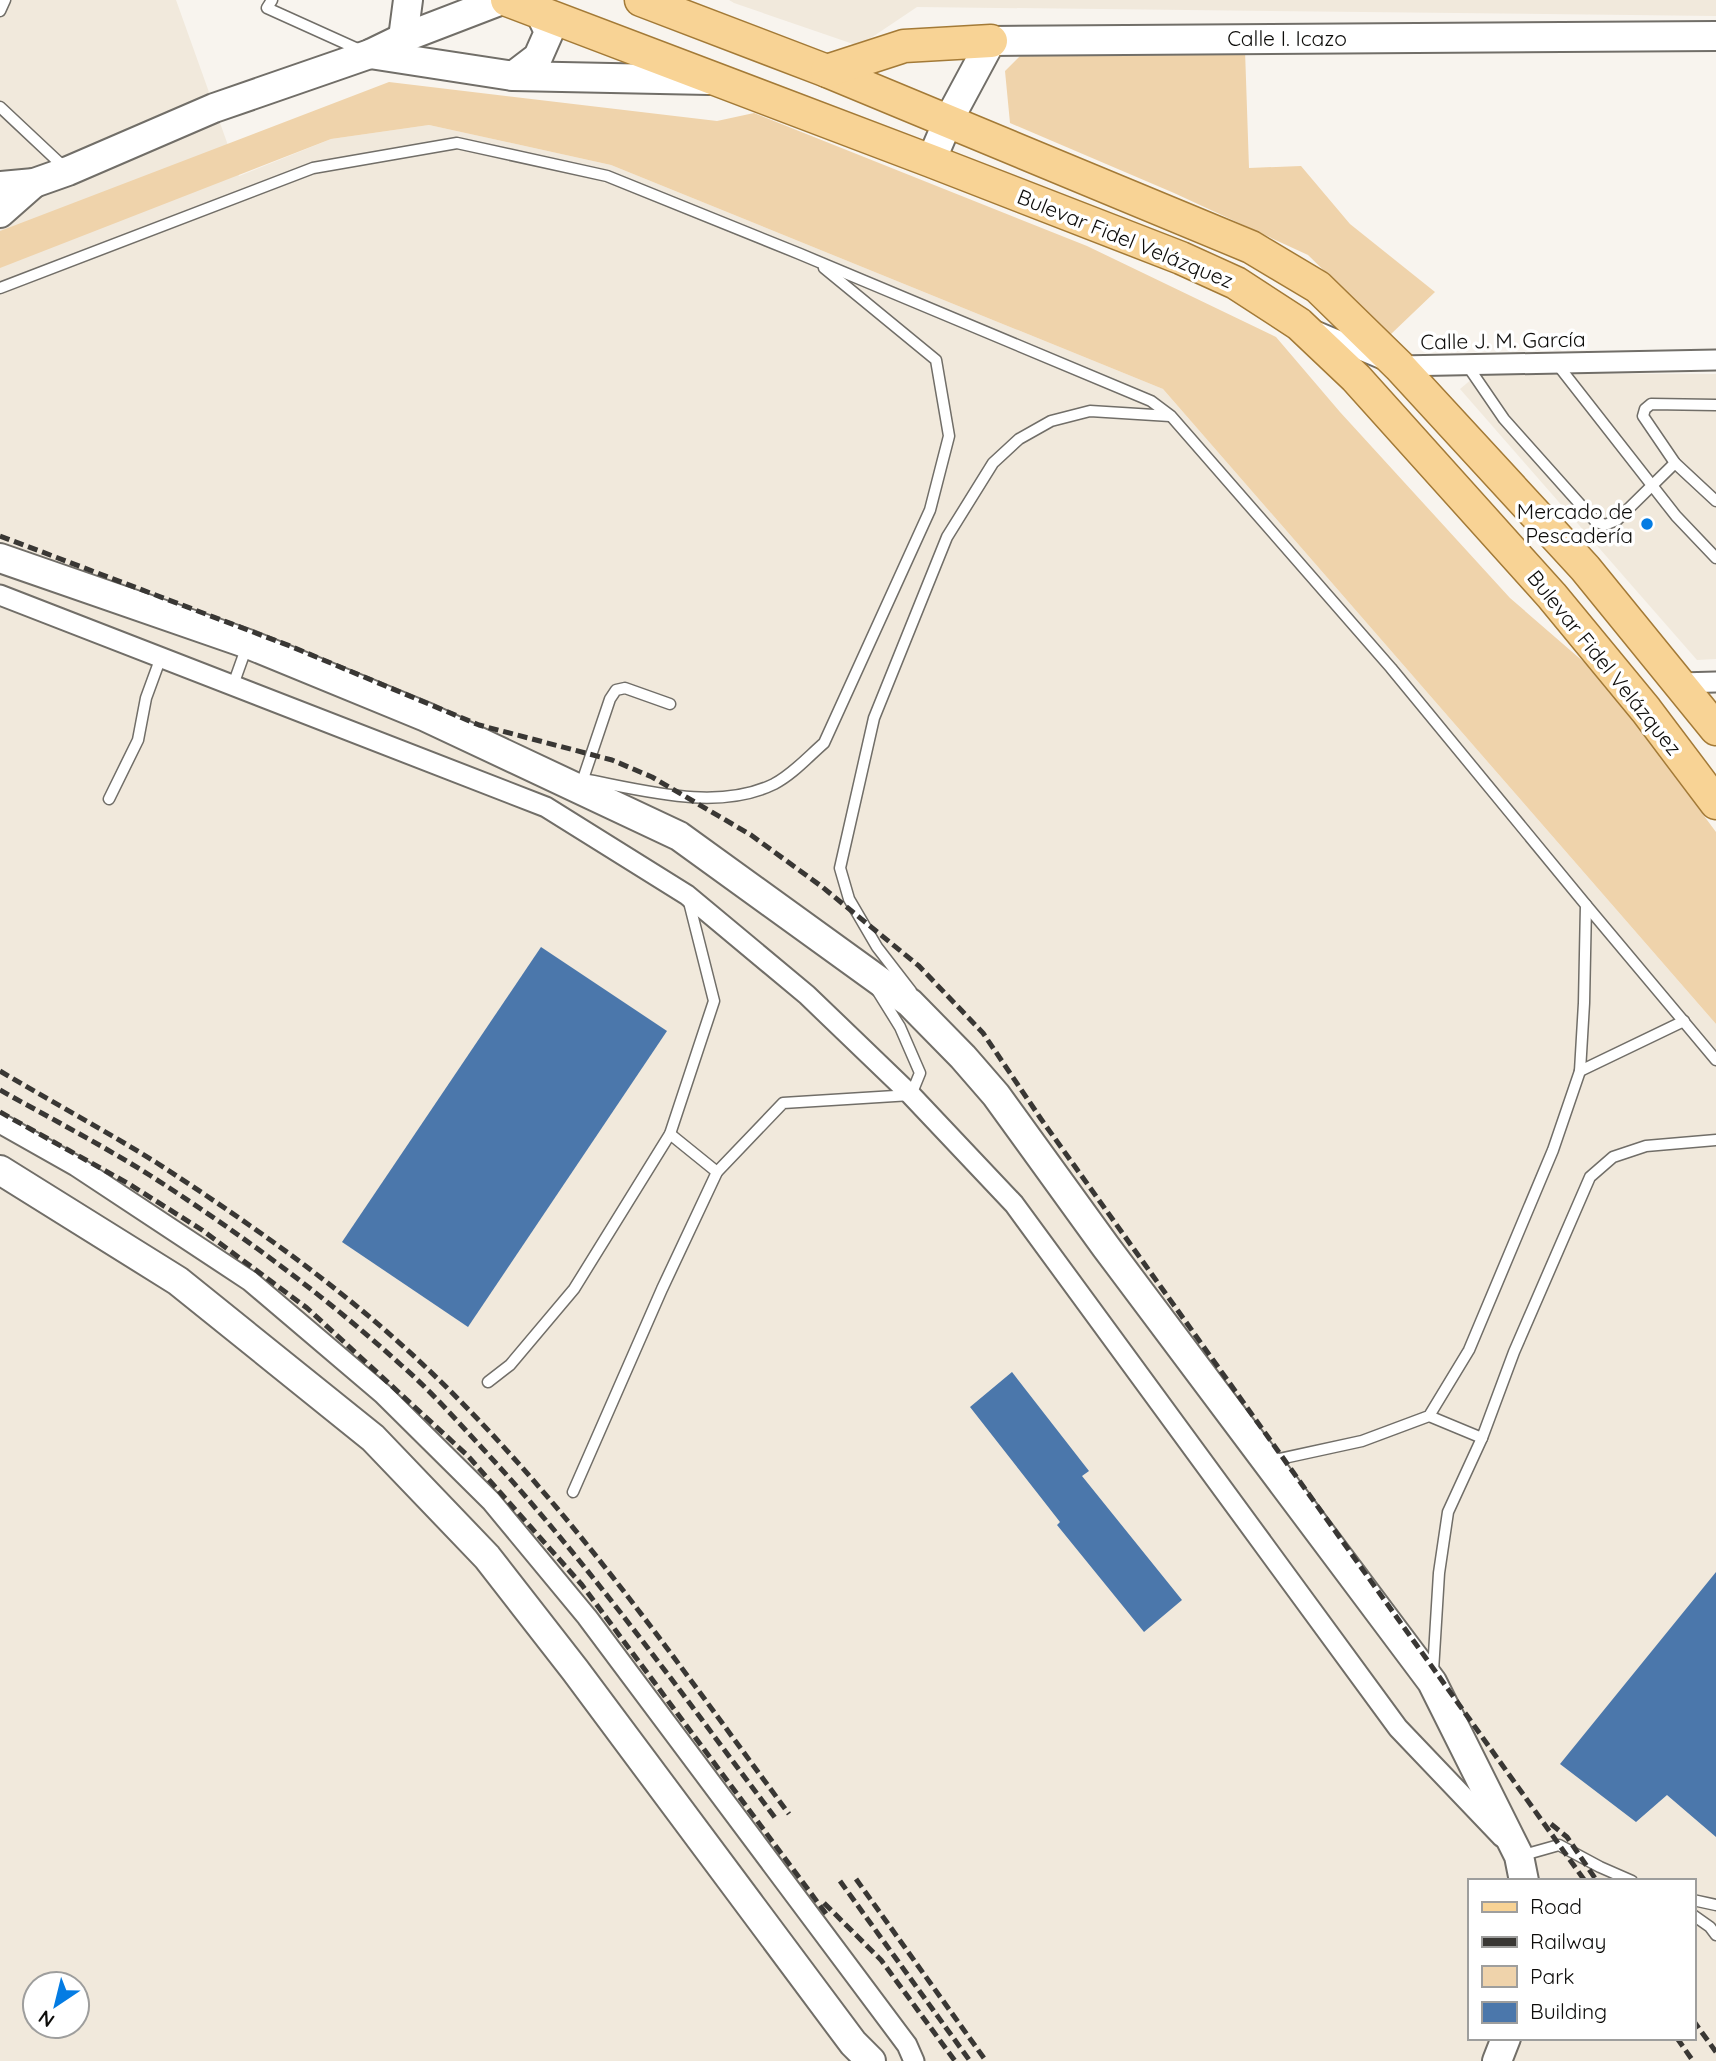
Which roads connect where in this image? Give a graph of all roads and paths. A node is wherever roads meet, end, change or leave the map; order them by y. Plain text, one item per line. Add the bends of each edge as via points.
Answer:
1 (5, 0) edge
2 (272, 0) edge
3 (408, 0) edge
4 (504, 0) edge
5 (641, 0) edge
6 (690, 0) edge
7 (543, 6) edge
8 (0, 11) edge
9 (1716, 36) edge
10 (403, 38) junction
11 (991, 41) junction
12 (758, 45) junction
13 (370, 54) junction
14 (827, 71) junction
15 (513, 76) junction
16 (720, 80) junction
17 (0, 107) edge
18 (948, 121) junction
19 (931, 160) junction
20 (68, 171) junction
21 (34, 183) junction
22 (0, 186) edge
23 (0, 213) edge
24 (815, 261) junction
25 (0, 288) edge
26 (1299, 324) junction
27 (1716, 360) edge
28 (1556, 363) junction
29 (1467, 365) junction
30 (1399, 366) junction
31 (1716, 405) edge
32 (1171, 416) junction
33 (1675, 463) junction
34 (1652, 486) junction
35 (1716, 501) edge
36 (0, 558) edge
37 (1716, 558) edge
38 (1585, 568) junction
39 (0, 595) edge
40 (1552, 596) junction
41 (248, 645) junction
42 (161, 657) junction
43 (1716, 682) edge
44 (1680, 683) junction
45 (233, 685) junction
46 (670, 704) dead end
47 (1716, 729) edge
48 (544, 772) junction
49 (583, 779) junction
50 (109, 799) dead end
51 (1716, 803) edge
52 (687, 895) junction
53 (1586, 905) junction
54 (864, 970) junction
55 (1684, 1021) junction
56 (963, 1057) junction
57 (1716, 1060) edge
58 (1580, 1071) junction
59 (911, 1095) junction
60 (0, 1123) edge
61 (670, 1134) junction
62 (1716, 1140) edge
63 (0, 1170) edge
64 (717, 1172) junction
65 (488, 1382) dead end
66 (1429, 1416) junction
67 (1482, 1438) junction
68 (1266, 1462) junction
69 (573, 1492) dead end
70 (1432, 1682) junction
71 (1522, 1868) edge
72 (1627, 1879) edge
73 (1695, 1900) edge
74 (1716, 1905) edge
75 (1695, 1916) edge
76 (1716, 1934) edge
77 (1504, 2040) edge
78 (1504, 2040) edge
79 (871, 2061) edge
80 (914, 2061) edge
81 (1491, 2061) edge
82 (1497, 2061) edge

1 - 8 lane
2 - 13 lane via 267,8
3 - 10 street
4 - 7 main road, Bulevar Fidel Velázquez
4 - 10 street
5 - 12 main road, Bulevar Fidel Velázquez
6 - 12 street via 695,8
7 - 15 street via 549,33 538,57
7 - 16 main road, Bulevar Fidel Velázquez
9 - 11 street, Calle I. Icazo
10 - 13 street
11 - 14 main road via 904,46
11 - 18 street
12 - 14 main road, Bulevar Fidel Velázquez
13 - 15 street
13 - 20 street via 214,108
14 - 18 main road, Bulevar Fidel Velázquez
15 - 16 street
16 - 19 main road, Bulevar Fidel Velázquez
17 - 20 lane
18 - 19 street
18 - 30 main road, Bulevar Fidel Velázquez via 1251,247 1318,287
19 - 26 main road, Bulevar Fidel Velázquez via 1181,258 1236,283
20 - 21 street
21 - 22 street
21 - 23 street
24 - 25 lane via 607,176 457,143 313,168
24 - 32 lane via 1152,401
24 - 49 lane via 936,360 949,436 930,510 824,743 801,765 775,783 716,799
26 - 30 street, Calle J. M. García
26 - 40 main road, Bulevar Fidel Velázquez via 1356,378
27 - 28 street, Calle J. M. García
28 - 29 street, Calle J. M. García
28 - 34 lane
29 - 30 street, Calle J. M. García
29 - 34 lane via 1504,419 1595,521 1605,525 1617,520
30 - 38 main road, Bulevar Fidel Velázquez
31 - 33 lane via 1651,404 1645,409 1643,416
32 - 53 lane via 1391,667
32 - 56 lane via 1090,411 1051,421 1019,439 993,463 947,537 874,718 840,868 849,899 877,947
33 - 34 lane
33 - 35 lane
34 - 37 lane
36 - 41 street
38 - 40 main road
38 - 44 main road, Bulevar Fidel Velázquez
39 - 42 street
40 - 51 main road, Bulevar Fidel Velázquez
41 - 45 lane
41 - 48 street via 426,717
42 - 45 street
42 - 50 lane via 146,698 138,740
43 - 44 street
44 - 47 main road, Bulevar Fidel Velázquez
45 - 52 street via 546,807
46 - 49 lane via 625,688 616,690
48 - 49 lane
48 - 54 street via 679,836
52 - 59 street via 807,995
52 - 61 lane via 714,1001
53 - 55 lane
53 - 58 lane
54 - 56 street via 910,1003
54 - 59 lane via 900,1027 920,1073
55 - 57 lane
55 - 58 lane
56 - 68 street via 996,1095
58 - 66 lane via 1553,1150 1469,1350
59 - 64 lane via 783,1103
59 - 71 street via 1014,1204 1398,1728
60 - 80 street via 76,1166 250,1281 383,1394 491,1501 587,1617 907,2045
61 - 64 lane
61 - 65 lane via 573,1289 510,1365
62 - 67 lane via 1646,1146 1613,1157 1590,1177
63 - 79 street via 178,1280 373,1438 487,1557
64 - 69 lane
66 - 67 lane
66 - 68 lane via 1362,1441
67 - 70 lane via 1448,1512
68 - 70 street
70 - 71 street
71 - 72 lane via 1559,1845
73 - 74 lane
75 - 76 lane
77 - 81 street
78 - 82 street

